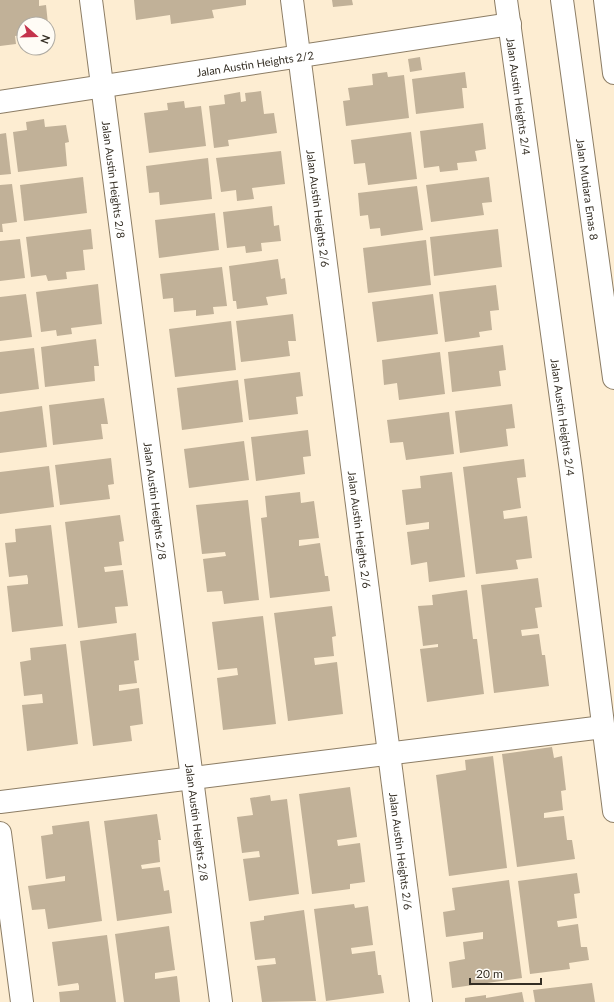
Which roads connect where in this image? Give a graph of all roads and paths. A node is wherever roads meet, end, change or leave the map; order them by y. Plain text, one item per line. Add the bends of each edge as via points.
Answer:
1 (91, 0) edge
2 (292, 0) edge
3 (506, 0) edge
4 (562, 0) edge
5 (605, 0) edge
6 (510, 24) junction
7 (300, 56) junction
8 (614, 73) edge
9 (103, 86) junction
10 (0, 102) edge
11 (614, 378) edge
12 (603, 727) junction
13 (389, 754) junction
14 (192, 778) junction
15 (0, 802) edge
16 (614, 811) edge
17 (0, 833) edge
18 (22, 1002) edge
19 (221, 1002) edge
20 (421, 1002) edge

1 - 9 street, Jalan Austin Heights 2/8
2 - 7 street, Jalan Austin Heights 2/6
3 - 6 street, Jalan Austin Heights 2/4
4 - 11 street, Jalan Mutiara Emas 8
5 - 8 street
6 - 7 street, Jalan Austin Heights 2/2
6 - 12 street, Jalan Austin Heights 2/4
7 - 9 street, Jalan Austin Heights 2/2
7 - 13 street, Jalan Austin Heights 2/6
9 - 10 street, Jalan Austin Heights 2/2
9 - 14 street, Jalan Austin Heights 2/8
12 - 13 street
12 - 16 street, Jalan Austin Heights 2/4
13 - 14 street
13 - 20 street, Jalan Austin Heights 2/6
14 - 15 street
14 - 19 street, Jalan Austin Heights 2/8
17 - 18 street

